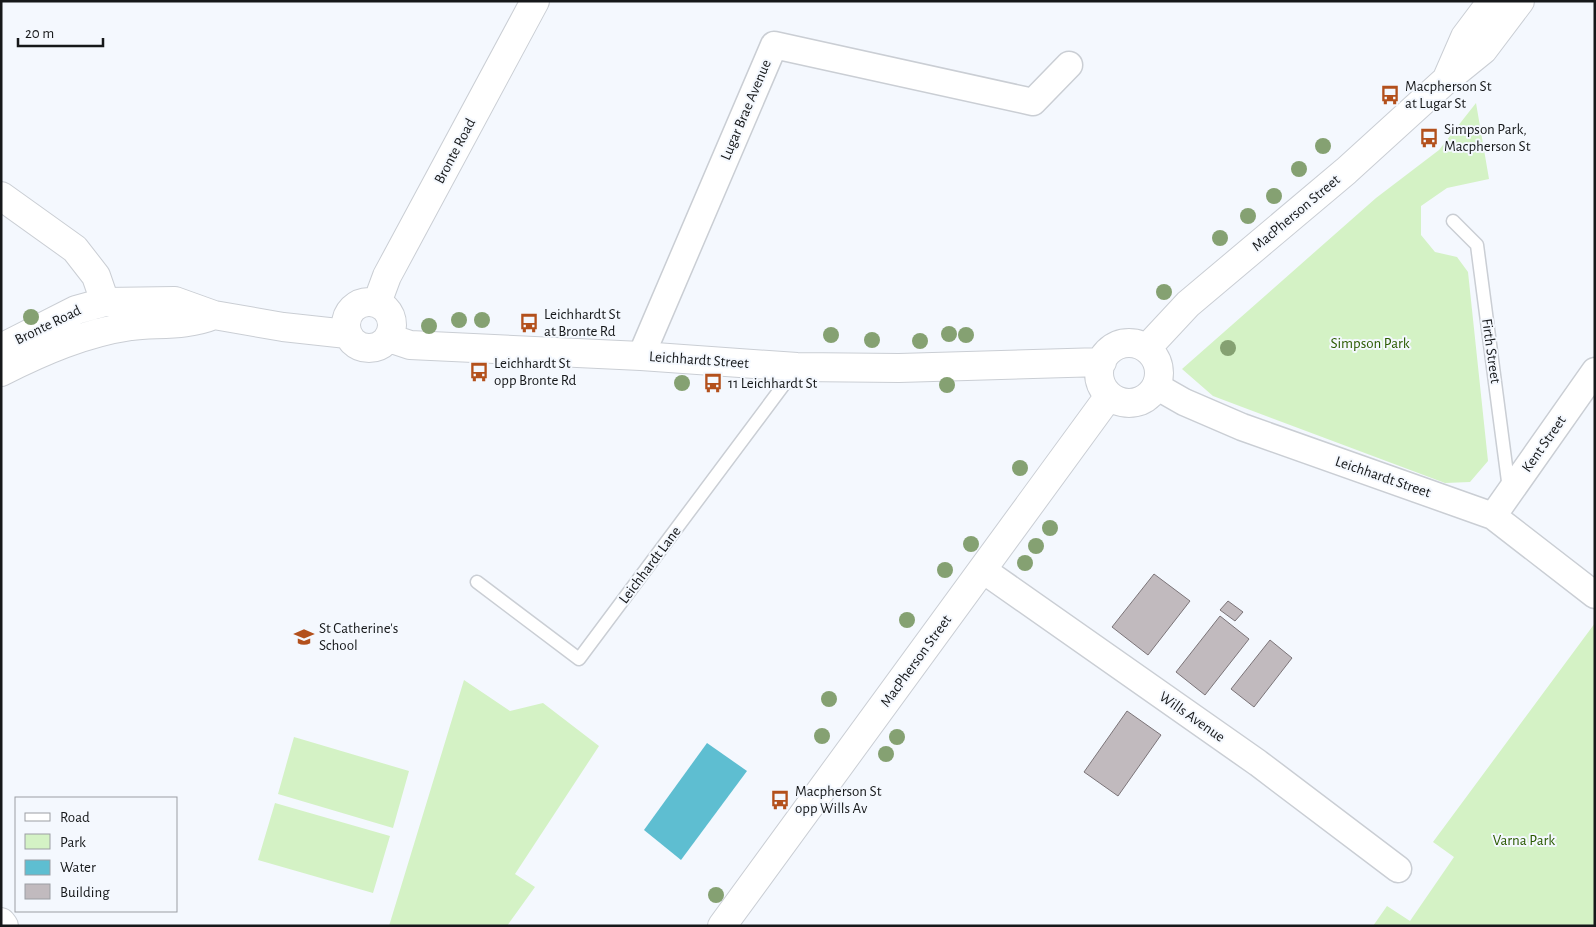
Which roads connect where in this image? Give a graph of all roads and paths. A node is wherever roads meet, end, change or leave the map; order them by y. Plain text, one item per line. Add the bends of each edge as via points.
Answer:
1 (535, 1) edge
2 (1520, 1) edge
3 (1491, 2) edge
4 (1069, 65) dead end
5 (1446, 80) junction
6 (1, 196) edge
7 (1453, 221) dead end
8 (105, 302) junction
9 (377, 303) junction
10 (214, 315) junction
11 (347, 334) junction
12 (389, 338) junction
13 (1, 348) edge
14 (1147, 348) junction
15 (641, 356) junction
16 (1102, 362) junction
17 (797, 367) junction
18 (1595, 371) edge
19 (1, 372) edge
20 (1156, 386) junction
21 (1110, 396) junction
22 (1510, 492) junction
23 (1493, 516) junction
24 (983, 570) junction
25 (477, 582) dead end
26 (1595, 594) edge
27 (1398, 869) dead end
28 (1, 922) edge
29 (4, 926) edge
30 (722, 926) edge

1 - 9 main road, Bronte Road via 386,276
2 - 5 main road, MacPherson Street via 1483,50
3 - 5 main road, MacPherson Street via 1465,37
4 - 15 street, Lugar Brae Avenue via 1033,102 774,45
5 - 14 main road, MacPherson Street via 1395,129 1188,304
6 - 8 main road via 75,249 96,276
7 - 22 lane, Firth Street via 1477,246
8 - 10 main road, Bronte Road via 175,302
8 - 13 main road, Bronte Road via 76,310
9 - 11 main road via 368,301 352,309 346,316
9 - 12 main road via 384,307 392,321
10 - 11 main road, Bronte Road
10 - 19 main road, Bronte Road via 194,321 131,326 77,338
11 - 12 main road via 356,345 370,349
12 - 15 main road, Leichhardt Street via 410,345
14 - 16 main road via 1124,344 1114,348
14 - 20 main road via 1157,363 1159,375
15 - 17 main road, Leichhardt Street
16 - 17 main road, Leichhardt Street via 900,368
16 - 21 main road via 1100,380
17 - 25 lane, Leichhardt Lane via 579,659
18 - 22 street, Kent Street
20 - 21 main road via 1144,400 1136,403 1117,401
20 - 23 street, Leichhardt Street via 1242,427
21 - 24 main road, MacPherson Street
22 - 23 street, Kent Street
23 - 26 street, Leichhardt Street
24 - 27 street, Wills Avenue via 1258,763
24 - 30 main road, MacPherson Street
28 - 29 main road

